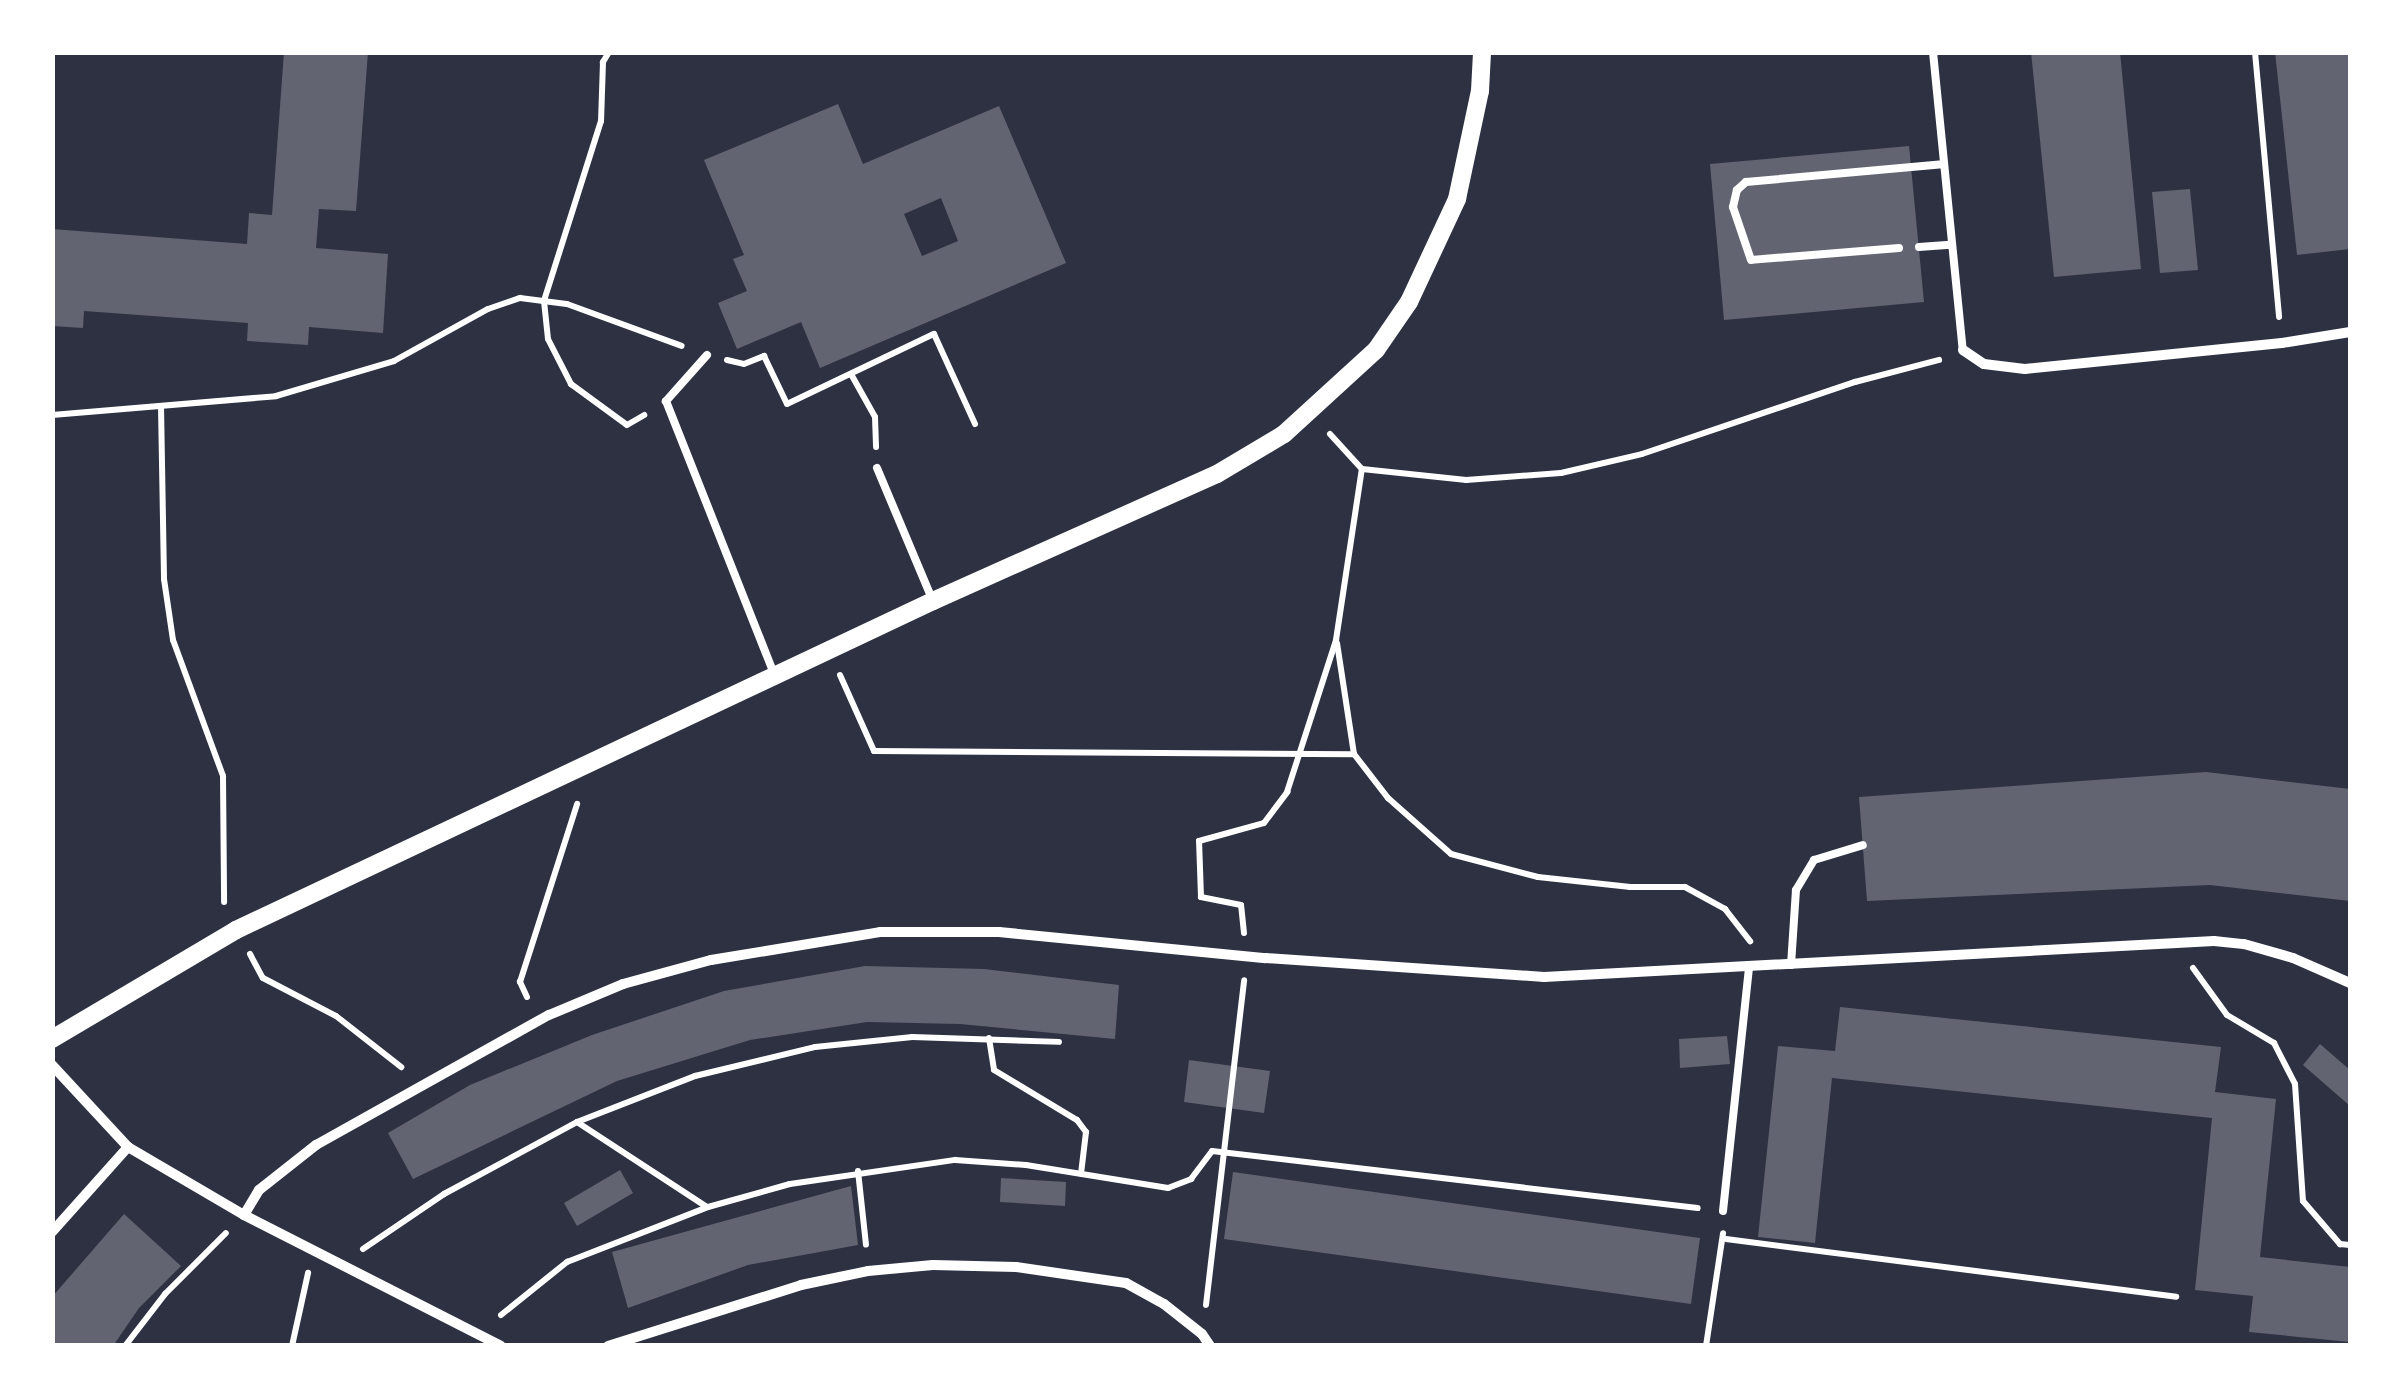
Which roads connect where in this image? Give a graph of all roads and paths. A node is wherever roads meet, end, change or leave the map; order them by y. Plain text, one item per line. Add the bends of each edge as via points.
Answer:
1 (609, 52) edge
2 (1482, 52) edge
3 (1932, 52) edge
4 (2255, 52) edge
5 (1942, 164) junction
6 (1950, 245) junction
7 (1919, 247) dead end
8 (1899, 248) dead end
9 (544, 301) junction
10 (2350, 332) edge
11 (2282, 344) junction
12 (1963, 350) junction
13 (707, 355) junction
14 (852, 374) junction
15 (666, 401) junction
16 (161, 406) junction
17 (1311, 412) junction
18 (52, 415) edge
19 (975, 424) dead end
20 (878, 468) joint
21 (1362, 469) junction
22 (933, 602) junction
23 (1336, 640) junction
24 (829, 650) junction
25 (776, 678) junction
26 (1354, 754) junction
27 (1298, 756) junction
28 (590, 766) junction
29 (1863, 845) dead end
30 (236, 930) junction
31 (2174, 943) junction
32 (1246, 955) junction
33 (1790, 965) junction
34 (1749, 968) junction
35 (1244, 974) dead end
36 (2350, 982) edge
37 (539, 1020) junction
38 (988, 1038) junction
39 (52, 1040) edge
40 (1058, 1042) dead end
41 (52, 1065) edge
42 (422, 1084) junction
43 (577, 1122) junction
44 (128, 1147) junction
45 (1226, 1152) junction
46 (858, 1172) junction
47 (1081, 1174) junction
48 (708, 1207) junction
49 (1724, 1211) junction
50 (244, 1214) junction
51 (52, 1232) edge
52 (1723, 1239) junction
53 (2350, 1245) edge
54 (312, 1250) junction
55 (344, 1266) junction
56 (868, 1271) junction
57 (2176, 1296) dead end
58 (1202, 1334) junction
59 (487, 1338) junction
60 (126, 1346) edge
61 (292, 1346) edge
62 (501, 1346) edge
63 (608, 1346) edge
64 (1210, 1346) edge
65 (1706, 1346) edge

1 - 9 path via 600,121
2 - 17 street via 1458,199 1438,246 1376,350
3 - 5 lane
4 - 11 path
5 - 6 lane
5 - 8 lane via 1746,182 1737,190 1733,208 1750,260
6 - 7 lane
6 - 12 lane
9 - 13 path
9 - 15 path via 548,339 570,384 627,425
9 - 16 path via 520,298 394,362 276,396
10 - 11 street
11 - 12 street via 2025,369 1984,364
12 - 21 path via 1642,454 1562,473 1466,480
13 - 14 path via 744,364 764,356 787,404
13 - 15 lane
14 - 19 path via 934,334
14 - 20 path via 874,418
15 - 25 lane
16 - 18 path
16 - 30 path via 164,579 174,640 223,776 223,898
17 - 21 path
17 - 22 street via 1216,474
20 - 22 lane
21 - 23 path
22 - 24 street
23 - 26 path
23 - 27 path
24 - 25 street
24 - 27 path via 874,752
25 - 28 street
26 - 27 path
26 - 34 path via 1388,798 1452,854 1538,877 1685,887 1724,909 1750,937
27 - 32 path via 1286,792 1264,823 1199,840 1200,897 1241,904
28 - 30 street
28 - 37 path via 520,982
29 - 33 lane via 1814,860 1796,890
30 - 39 street
30 - 42 path via 263,978 336,1016
31 - 33 street
31 - 36 street via 2244,944
31 - 53 path via 2226,1015 2274,1043 2295,1084 2303,1202 2340,1244
32 - 34 street via 1544,977
32 - 37 street via 999,932 880,932 711,960 623,984
33 - 34 street
34 - 49 lane
35 - 45 path
37 - 42 street
38 - 40 path
38 - 43 path via 912,1037 815,1048 694,1076
38 - 47 path via 994,1070 1086,1132
41 - 44 street
42 - 50 street via 289,1164
43 - 48 path
43 - 55 path via 444,1194
44 - 50 street
44 - 51 street
45 - 47 path via 1212,1151 1191,1179 1168,1188
45 - 49 path
45 - 58 path
46 - 47 path via 955,1160
46 - 48 path
46 - 56 path
48 - 59 path via 566,1262 502,1314
49 - 52 path
50 - 54 street
50 - 60 path via 164,1294
52 - 57 path
52 - 65 path
54 - 55 street
54 - 61 path
55 - 59 street
56 - 58 street via 1016,1267 1126,1283
56 - 63 street via 801,1285
58 - 64 street
59 - 62 street

